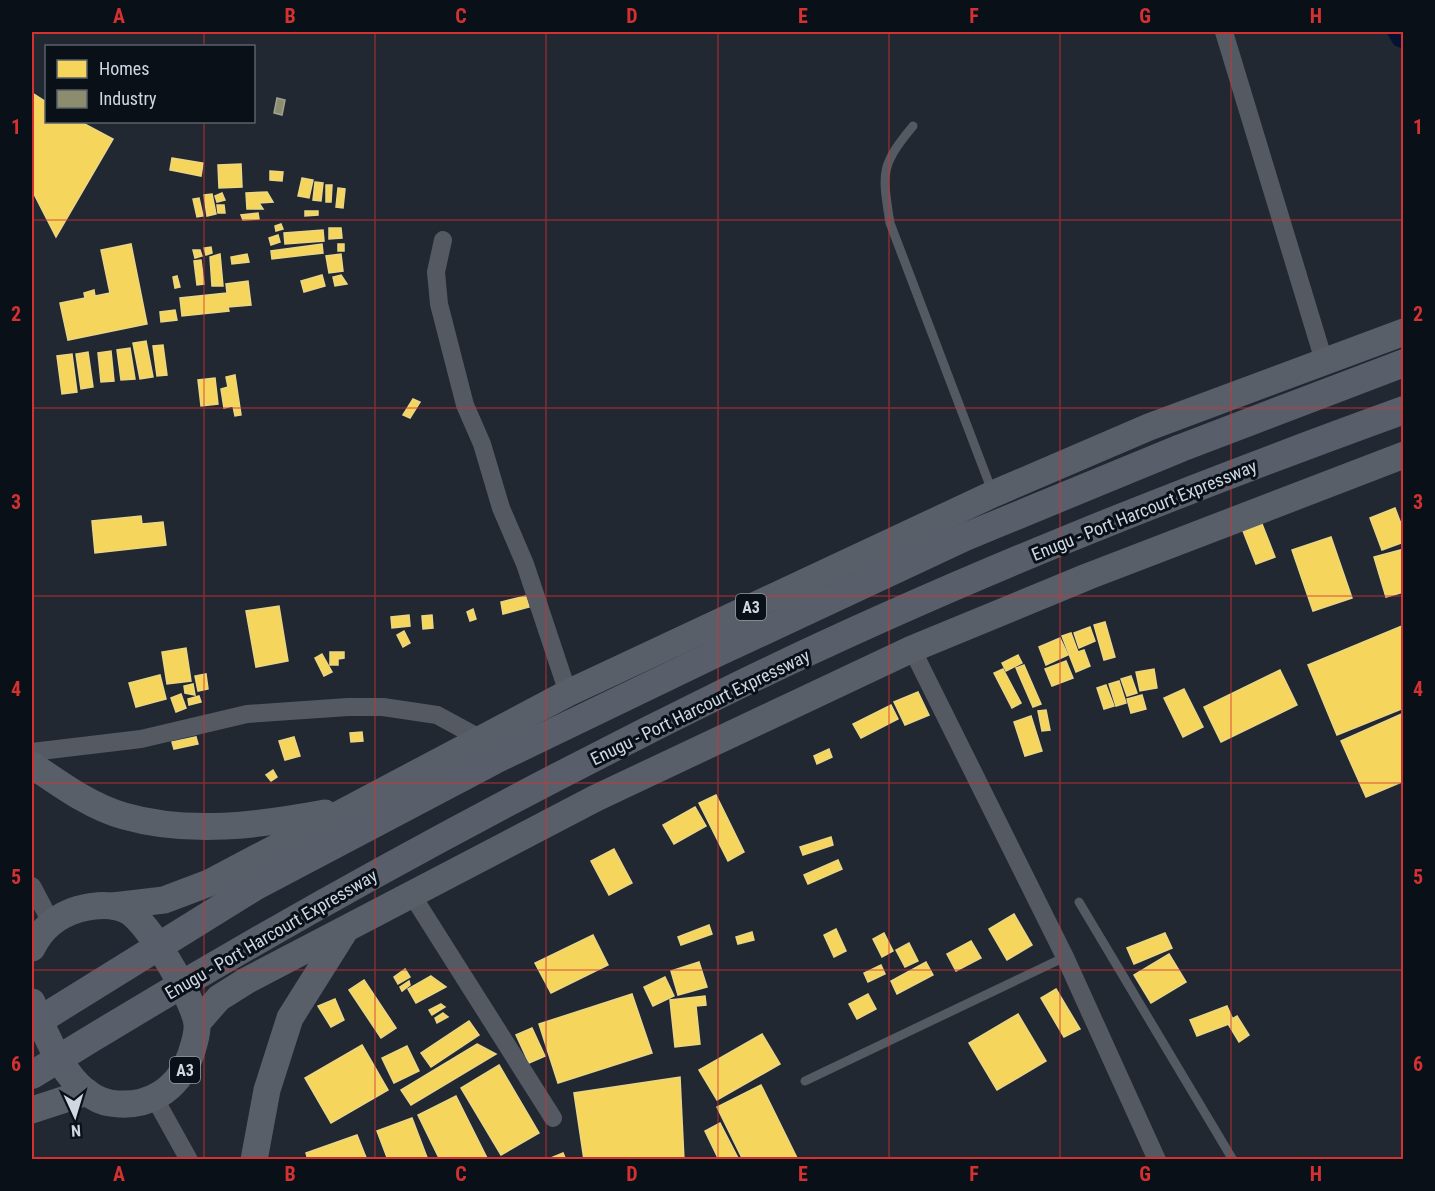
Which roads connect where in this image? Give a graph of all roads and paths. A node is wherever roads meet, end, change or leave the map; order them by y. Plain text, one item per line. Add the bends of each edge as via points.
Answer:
1 (1224, 32) edge
2 (913, 126) dead end
3 (443, 240) dead end
4 (1404, 332) edge
5 (1324, 361) junction
6 (1404, 363) edge
7 (1404, 410) edge
8 (1404, 455) edge
9 (993, 494) junction
10 (876, 579) junction
11 (895, 615) junction
12 (912, 649) junction
13 (568, 693) junction
14 (483, 740) junction
15 (32, 752) edge
16 (32, 765) edge
17 (350, 809) junction
18 (32, 886) edge
19 (412, 895) junction
20 (1079, 902) dead end
21 (113, 906) junction
22 (51, 922) junction
23 (344, 931) junction
24 (32, 948) edge
25 (1065, 957) junction
26 (32, 1002) edge
27 (197, 1023) junction
28 (32, 1025) edge
29 (35, 1073) edge
30 (805, 1081) dead end
31 (87, 1092) junction
32 (154, 1097) junction
33 (32, 1110) edge
34 (553, 1118) dead end
35 (189, 1160) edge
36 (254, 1160) edge
37 (1156, 1160) edge
38 (1233, 1160) edge

1 - 5 street
2 - 9 lane via 892,152 883,180 890,223
3 - 13 street via 436,272 439,303 465,405
4 - 5 main road, A3
5 - 9 main road, A3 via 1149,427
6 - 10 highway, A3 via 1170,452 965,537
7 - 11 highway, Enugu - Port Harcourt Expressway via 1202,485
8 - 12 main road, Enugu - Port Harcourt Expressway
9 - 13 main road, A3
10 - 11 highway
10 - 28 highway, A3 via 495,760 256,886
11 - 29 highway, Enugu - Port Harcourt Expressway via 739,685 516,799 280,925
12 - 19 main road, Enugu - Port Harcourt Expressway via 596,798
12 - 25 street
13 - 14 main road, A3
14 - 15 street via 437,715 384,707 348,707 247,714 141,739
14 - 17 main road, A3
16 - 17 main road via 79,796 123,816 170,825 257,825
17 - 21 main road, A3 via 192,891 147,903
18 - 22 street
19 - 23 main road, Enugu - Port Harcourt Expressway
19 - 34 street
20 - 38 lane
21 - 22 main road, A3 via 75,910
21 - 27 main road via 134,915 154,938 171,964
22 - 24 main road, A3 via 37,936
23 - 27 main road, Enugu - Port Harcourt Expressway via 246,981 219,998
23 - 36 main road via 290,1018 267,1090
25 - 30 lane
25 - 37 street
26 - 31 main road, A3 via 55,1055
27 - 32 main road, A3 via 184,1073
31 - 32 main road, A3 via 106,1102 133,1105
31 - 33 main road
32 - 35 street

